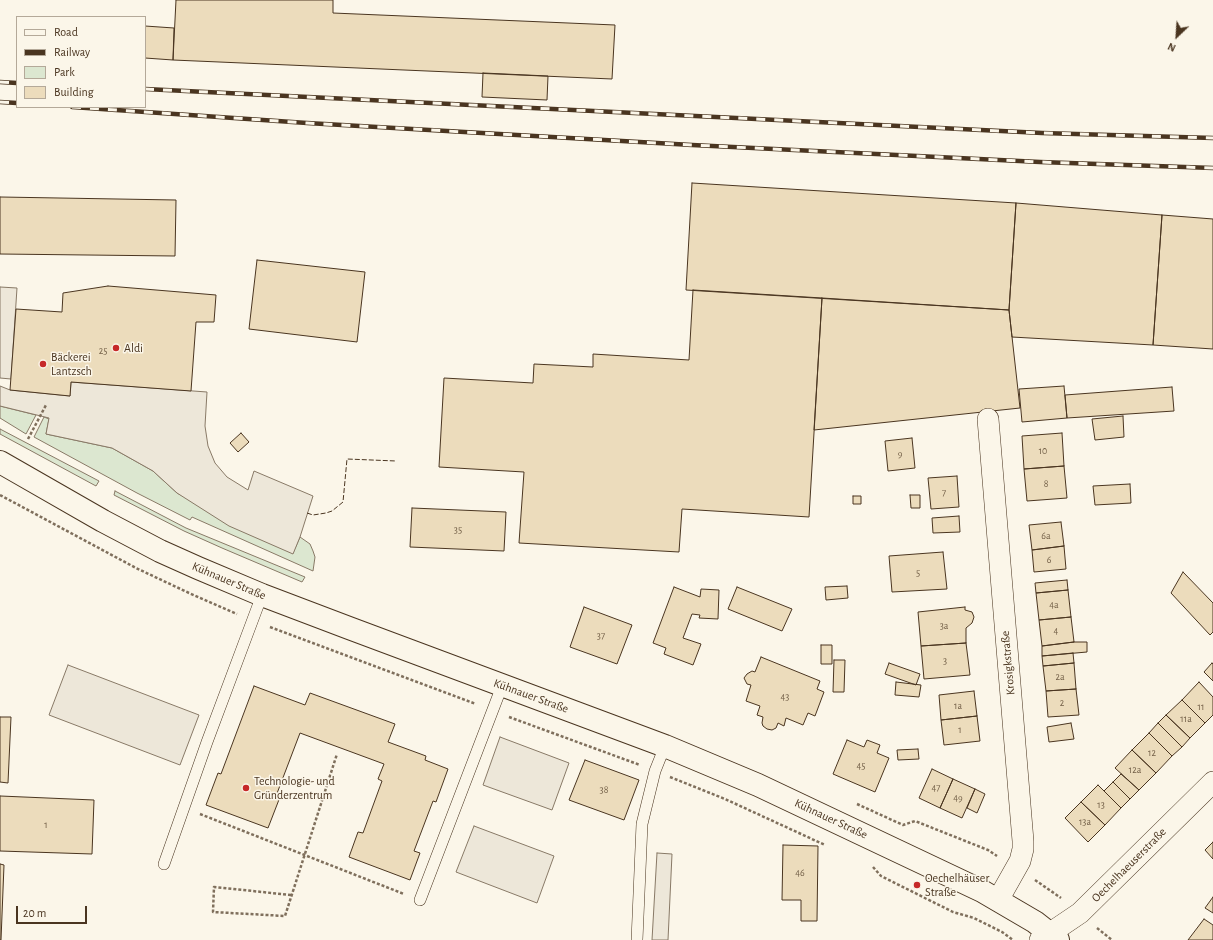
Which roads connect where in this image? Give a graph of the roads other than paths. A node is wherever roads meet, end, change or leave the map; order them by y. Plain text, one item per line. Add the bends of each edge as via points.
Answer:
1 (988, 419) dead end
2 (0, 462) edge
3 (262, 595) junction
4 (502, 686) junction
5 (665, 746) junction
6 (1213, 782) edge
7 (164, 864) dead end
8 (420, 900) road end
9 (998, 900) junction
10 (1049, 938) edge
11 (637, 940) edge

1 - 9 street, Krosigkstraße via 1023,841 1020,861
2 - 3 main road, Kühnauer Straße via 160,551
3 - 4 main road, Kühnauer Straße
3 - 7 lane
4 - 5 main road, Kühnauer Straße
4 - 8 lane
5 - 9 main road, Kühnauer Straße via 758,785
5 - 11 lane via 655,770 642,824
6 - 10 street, Oechelhaeuserstraße via 1080,913
9 - 10 main road, Kühnauer Straße via 1035,922

